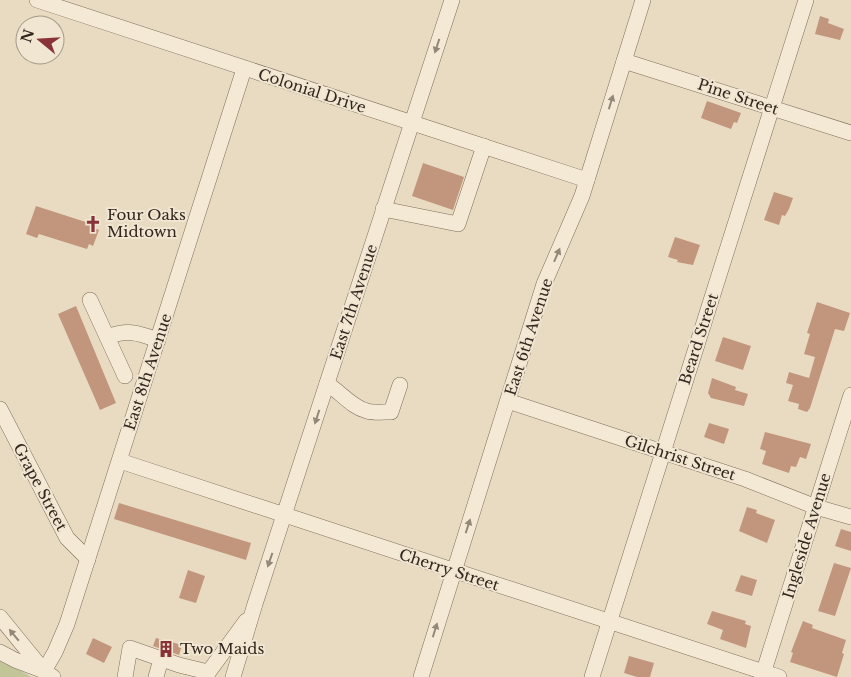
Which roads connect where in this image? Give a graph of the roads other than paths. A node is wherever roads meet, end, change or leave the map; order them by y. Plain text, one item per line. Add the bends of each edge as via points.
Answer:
1 (37, 0) edge
2 (452, 0) edge
3 (643, 0) edge
4 (806, 0) edge
5 (624, 60) junction
6 (244, 69) junction
7 (772, 108) junction
8 (412, 122) junction
9 (851, 133) edge
10 (484, 146) junction
11 (587, 180) junction
12 (384, 209) junction
13 (90, 300) dead end
14 (107, 337) junction
15 (158, 340) junction
16 (125, 376) dead end
17 (327, 384) junction
18 (400, 385) dead end
19 (851, 395) edge
20 (508, 401) junction
21 (0, 409) edge
22 (663, 452) junction
23 (120, 461) junction
24 (816, 507) junction
25 (285, 516) junction
26 (851, 517) edge
27 (88, 559) junction
28 (454, 572) junction
29 (255, 604) junction
30 (0, 617) edge
31 (609, 622) junction
32 (0, 652) edge
33 (161, 659) junction
34 (49, 674) edge
35 (207, 674) edge
36 (763, 675) edge
37 (125, 677) edge
38 (156, 677) edge
39 (233, 677) edge
40 (421, 677) edge
41 (592, 677) edge
42 (779, 677) edge

1 - 6 street, Colonial Drive
2 -> 8 street, East 7th Avenue
3 - 5 street, East 6th Avenue
4 - 7 street, Beard Street
5 - 7 street, Pine Street
11 -> 5 street, East 6th Avenue
6 - 8 street, Colonial Drive
6 - 15 street, East 8th Avenue
7 - 9 street, Pine Street
7 - 22 street, Beard Street
8 - 10 street, Colonial Drive
8 - 12 street, East 7th Avenue
10 - 11 street, Colonial Drive
10 - 12 street via 458,224
20 -> 11 street, East 6th Avenue via 544,284
12 - 17 street, East 7th Avenue
13 - 14 street
14 - 15 street via 122,332
14 - 16 street
15 - 23 street, East 8th Avenue
17 - 18 street via 360,408 391,412
17 -> 25 street, East 7th Avenue
19 - 24 street, Ingleside Avenue
20 - 22 street, Gilchrist Street
28 -> 20 street, East 6th Avenue
21 - 27 street, Grape Street via 67,538
22 - 24 street, Gilchrist Street
22 - 31 street, Beard Street
23 - 25 street, Cherry Street
23 - 27 street, East 8th Avenue
24 - 26 street, Gilchrist Street
24 - 36 street, Ingleside Avenue
25 - 28 street, Cherry Street
25 -> 29 street, East 7th Avenue
27 - 34 street, East 8th Avenue
28 - 31 street, Cherry Street
40 -> 28 street, East 6th Avenue
29 - 35 street, East 7th Avenue
29 - 39 street, East 7th Avenue
34 -> 30 street
31 - 36 street, Cherry Street
31 - 41 street, Beard Street
32 - 34 street
33 - 35 street
33 - 37 street via 130,648
33 - 38 street
36 - 42 street, Cherry Street

